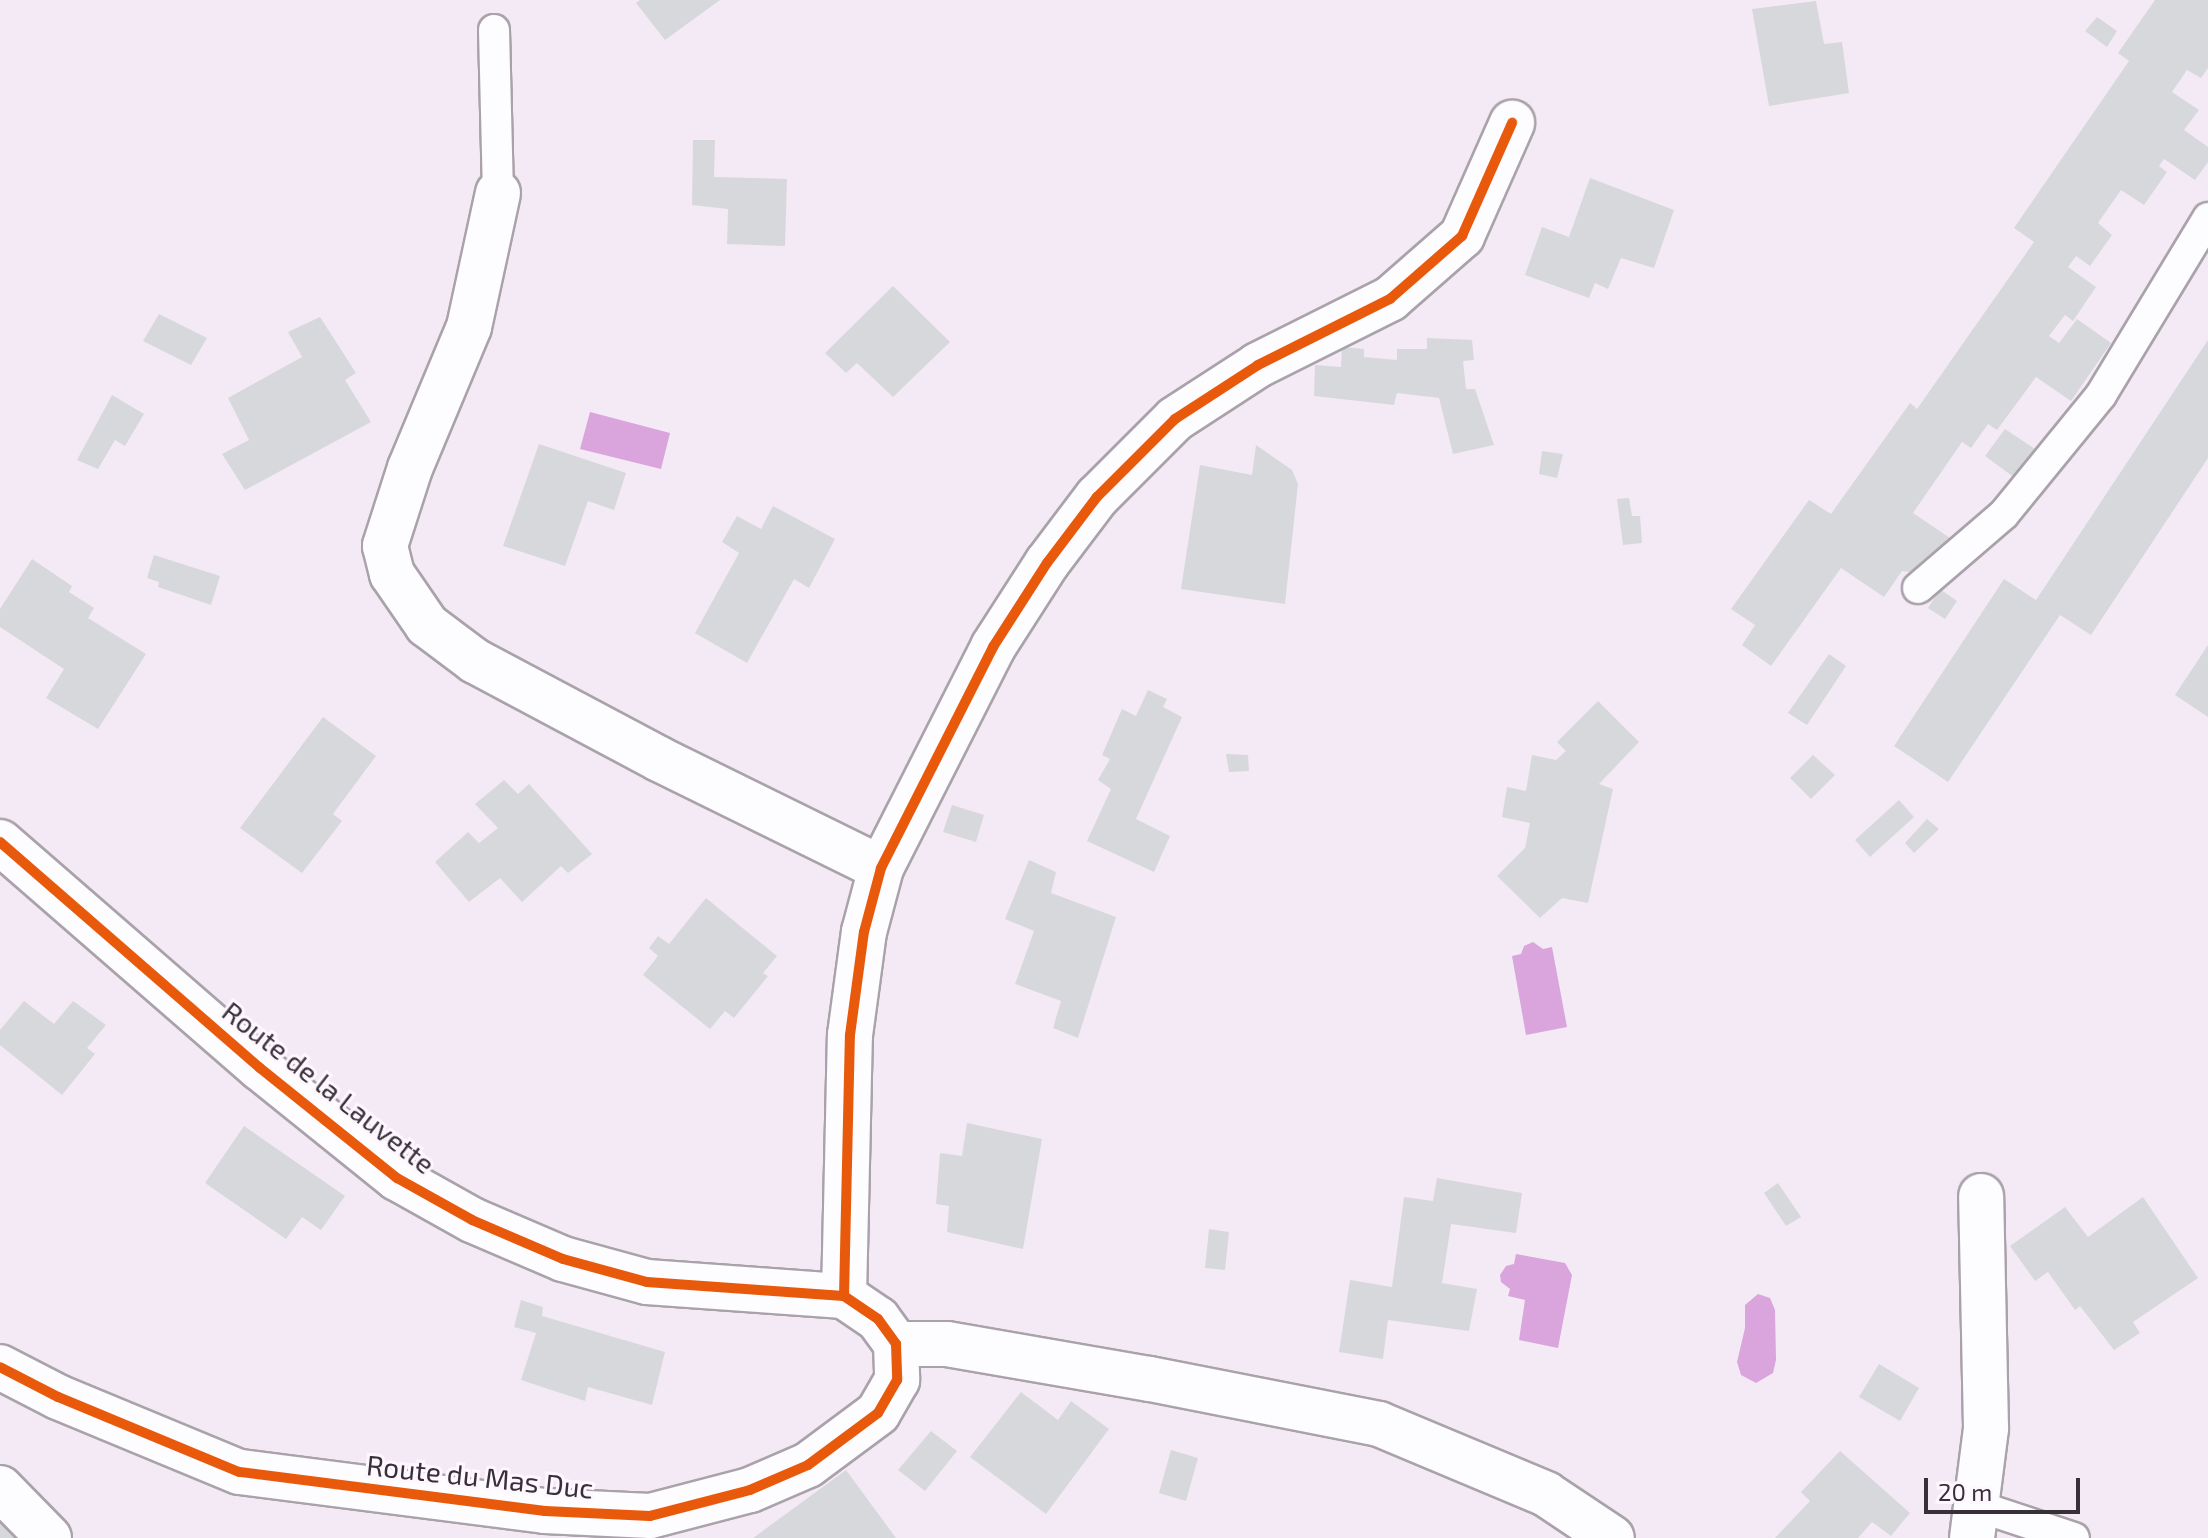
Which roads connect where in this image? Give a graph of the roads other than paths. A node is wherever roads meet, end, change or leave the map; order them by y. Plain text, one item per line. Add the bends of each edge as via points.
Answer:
1 (494, 30) dead end
2 (1512, 123) dead end
3 (498, 193) joint
4 (2208, 218) edge
5 (1918, 588) dead end
6 (0, 842) edge
7 (881, 868) junction
8 (1981, 1196) dead end
9 (844, 1296) junction
10 (896, 1344) junction
11 (0, 1367) edge
12 (0, 1488) edge
13 (1975, 1522) edge
14 (49, 1538) edge
15 (1612, 1538) edge
16 (2074, 1538) edge

1 - 3 lane
2 - 7 street via 1462,236 1390,299 1258,365 1175,419 1097,497 993,647
3 - 7 street via 469,327 410,468 385,546 392,574 427,625 475,661
4 - 5 lane via 2101,395 2004,514
6 - 9 street, Route de la Lauvette via 260,1068 397,1178 472,1220 563,1259 647,1282
7 - 9 street via 864,932 850,1035
8 - 13 street via 1986,1428
9 - 10 street via 878,1319
10 - 11 street, Route du Mas Duc via 897,1380 878,1413 808,1465 750,1490 650,1516 545,1511 239,1472 58,1397
10 - 15 street via 947,1344 1379,1424 1546,1494
12 - 14 street
13 - 16 lane

